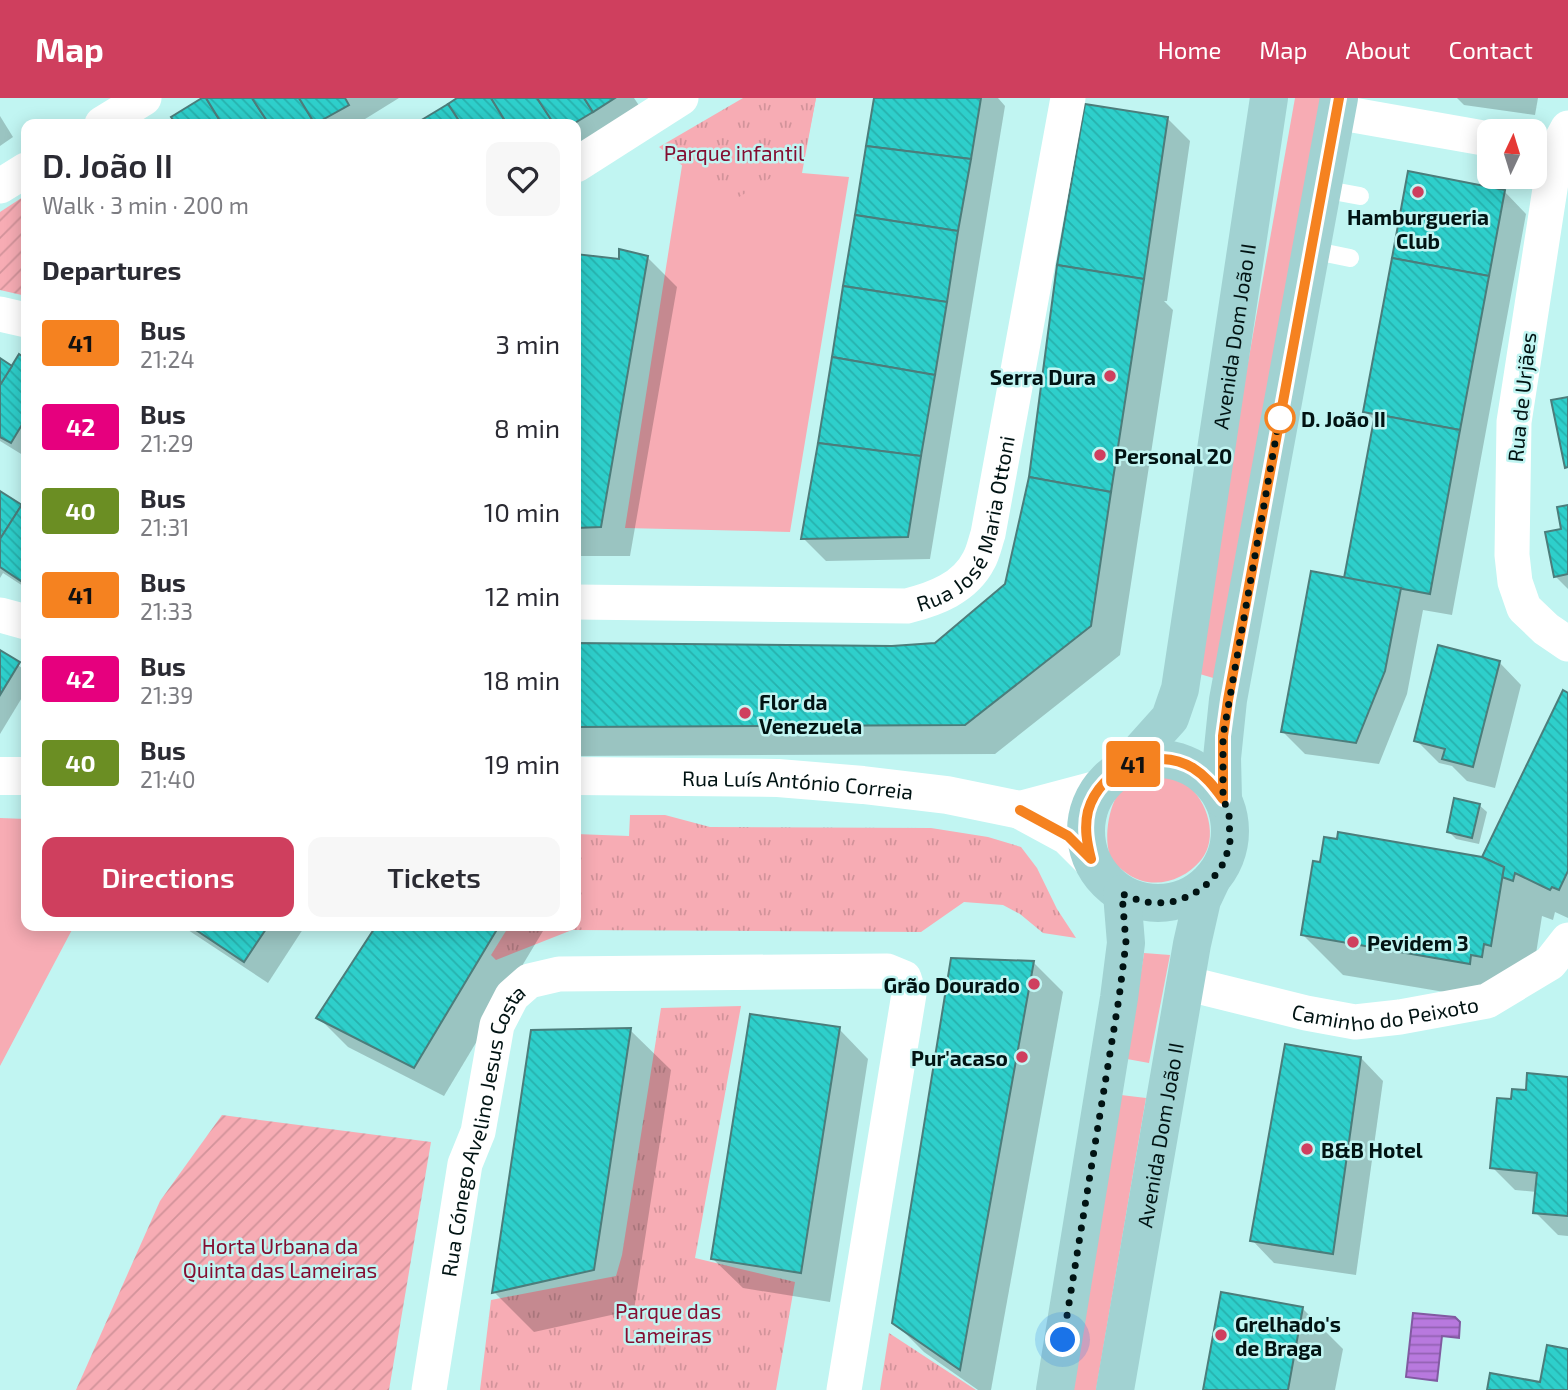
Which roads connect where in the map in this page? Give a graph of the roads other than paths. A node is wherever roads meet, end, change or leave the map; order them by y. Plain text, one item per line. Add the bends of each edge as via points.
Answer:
1 (144, 98) edge
2 (680, 98) edge
3 (1068, 98) edge
4 (1269, 98) edge
5 (1337, 105) edge
6 (110, 119) edge
7 (1477, 136) edge
8 (1553, 142) edge
9 (581, 162) edge
10 (21, 173) edge
11 (0, 186) edge
12 (1322, 189) junction
13 (1360, 196) dead end
14 (1311, 250) junction
15 (1350, 258) dead end
16 (0, 314) edge
17 (21, 319) edge
18 (581, 602) edge
19 (0, 615) edge
20 (21, 621) edge
21 (1568, 644) edge
22 (0, 776) edge
23 (21, 776) edge
24 (581, 776) edge
25 (1113, 777) junction
26 (1223, 799) junction
27 (1020, 810) junction
28 (1091, 859) junction
29 (1211, 881) junction
30 (1122, 894) junction
31 (1568, 940) edge
32 (1185, 983) junction
33 (429, 1390) edge
34 (844, 1390) edge
35 (1055, 1390) edge
36 (1115, 1390) edge

1 - 6 street
2 - 9 street
3 - 18 street, Rua José Maria Ottoni via 988,534 979,560 964,581 907,606
4 - 25 main road, Avenida Dom João II via 1180,689 1170,718
5 - 7 street
5 - 12 main road, Avenida Dom João II
8 - 21 street, Rua de Urjães via 1514,422 1511,555 1524,608
10 - 11 street
12 - 13 lane
12 - 14 main road, Avenida Dom João II
14 - 15 lane
14 - 26 main road, Avenida Dom João II via 1228,700
16 - 17 street
19 - 20 street
22 - 23 street
24 - 27 street, Rua Luís António Correia via 778,778 947,795
25 - 26 main road via 1148,760 1171,760 1210,780
25 - 27 street, Rua Luís António Correia
25 - 28 main road, Avenida Dom João II via 1088,811
26 - 29 main road, Avenida Dom João II via 1229,813 1230,845
27 - 28 street, Rua Luís António Correia via 1068,836
28 - 30 main road via 1103,879
29 - 30 main road via 1192,895 1169,903 1144,902
29 - 32 main road, Avenida Dom João II via 1202,900
30 - 35 main road via 1126,943 1119,998
31 - 32 street, Caminho do Peixoto via 1550,963 1487,1001 1400,1017 1355,1022
32 - 36 main road, Avenida Dom João II
33 - 34 street, Rua Cónego Avelino Jesus Costa via 465,1164 478,1132 497,1025 512,996 529,981 559,974 887,971 904,978 909,994

